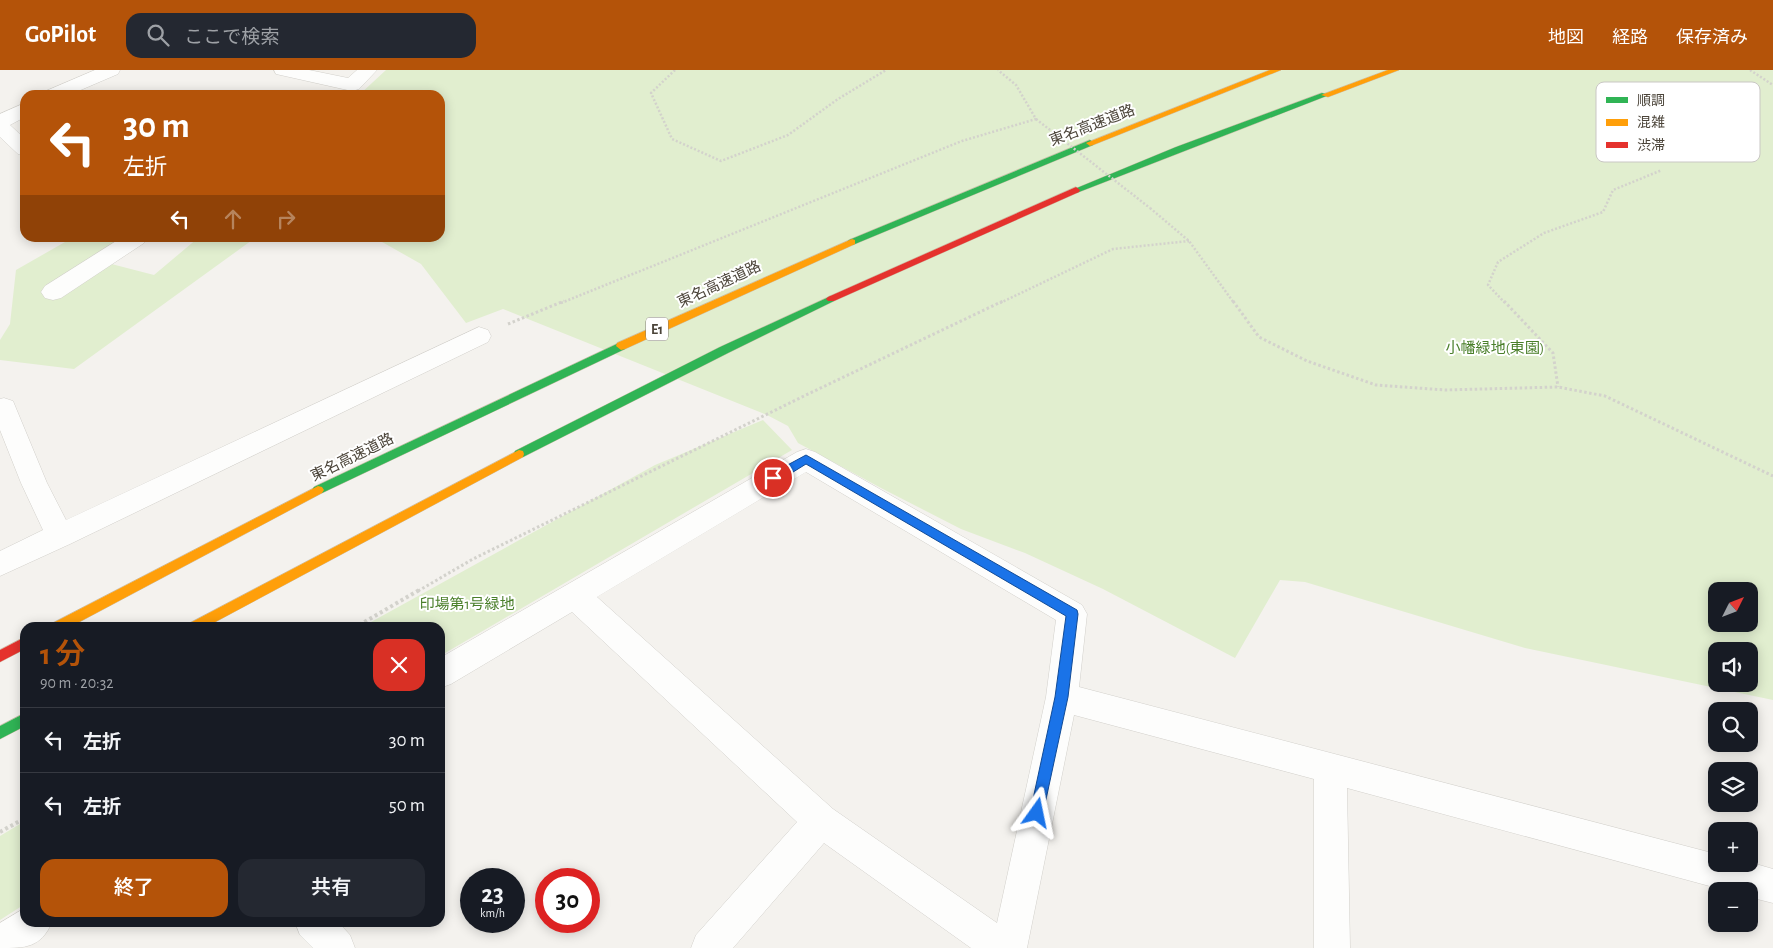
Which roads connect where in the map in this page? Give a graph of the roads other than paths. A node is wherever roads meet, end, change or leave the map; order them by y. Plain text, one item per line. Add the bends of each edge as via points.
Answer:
1 (111, 70) edge
2 (283, 70) edge
3 (368, 70) edge
4 (1277, 70) edge
5 (1395, 70) edge
6 (65, 90) edge
7 (20, 112) edge
8 (0, 122) edge
9 (0, 126) edge
10 (20, 145) edge
11 (123, 242) edge
12 (53, 292) dead end
13 (478, 336) road end
14 (0, 410) edge
15 (60, 536) junction
16 (0, 564) edge
17 (574, 595) junction
18 (67, 622) edge
19 (203, 622) edge
20 (20, 646) edge
21 (0, 656) edge
22 (445, 671) edge
23 (1062, 697) junction
24 (20, 722) edge
25 (0, 732) edge
26 (1330, 770) junction
27 (821, 821) junction
28 (1773, 886) edge
29 (26, 927) edge
30 (318, 927) edge
31 (0, 944) edge
32 (337, 948) edge
33 (709, 948) edge
34 (1002, 948) edge
35 (1008, 948) edge
36 (1332, 948) edge

1 - 6 street
2 - 3 street via 352,85
4 - 18 highway, 東名高速道路 / E1 via 971,190 743,290 339,480
5 - 19 highway via 1230,129 1053,200 834,297 649,388
7 - 8 street
9 - 10 street
11 - 12 street
13 - 15 street
14 - 15 street via 4,408 34,483
15 - 16 street
17 - 22 street
17 - 23 street via 806,459 1072,614
17 - 27 street
20 - 21 highway
23 - 26 street
23 - 35 street
24 - 25 highway
26 - 28 street
26 - 36 street
27 - 33 street
27 - 34 street
29 - 31 street
30 - 32 street

